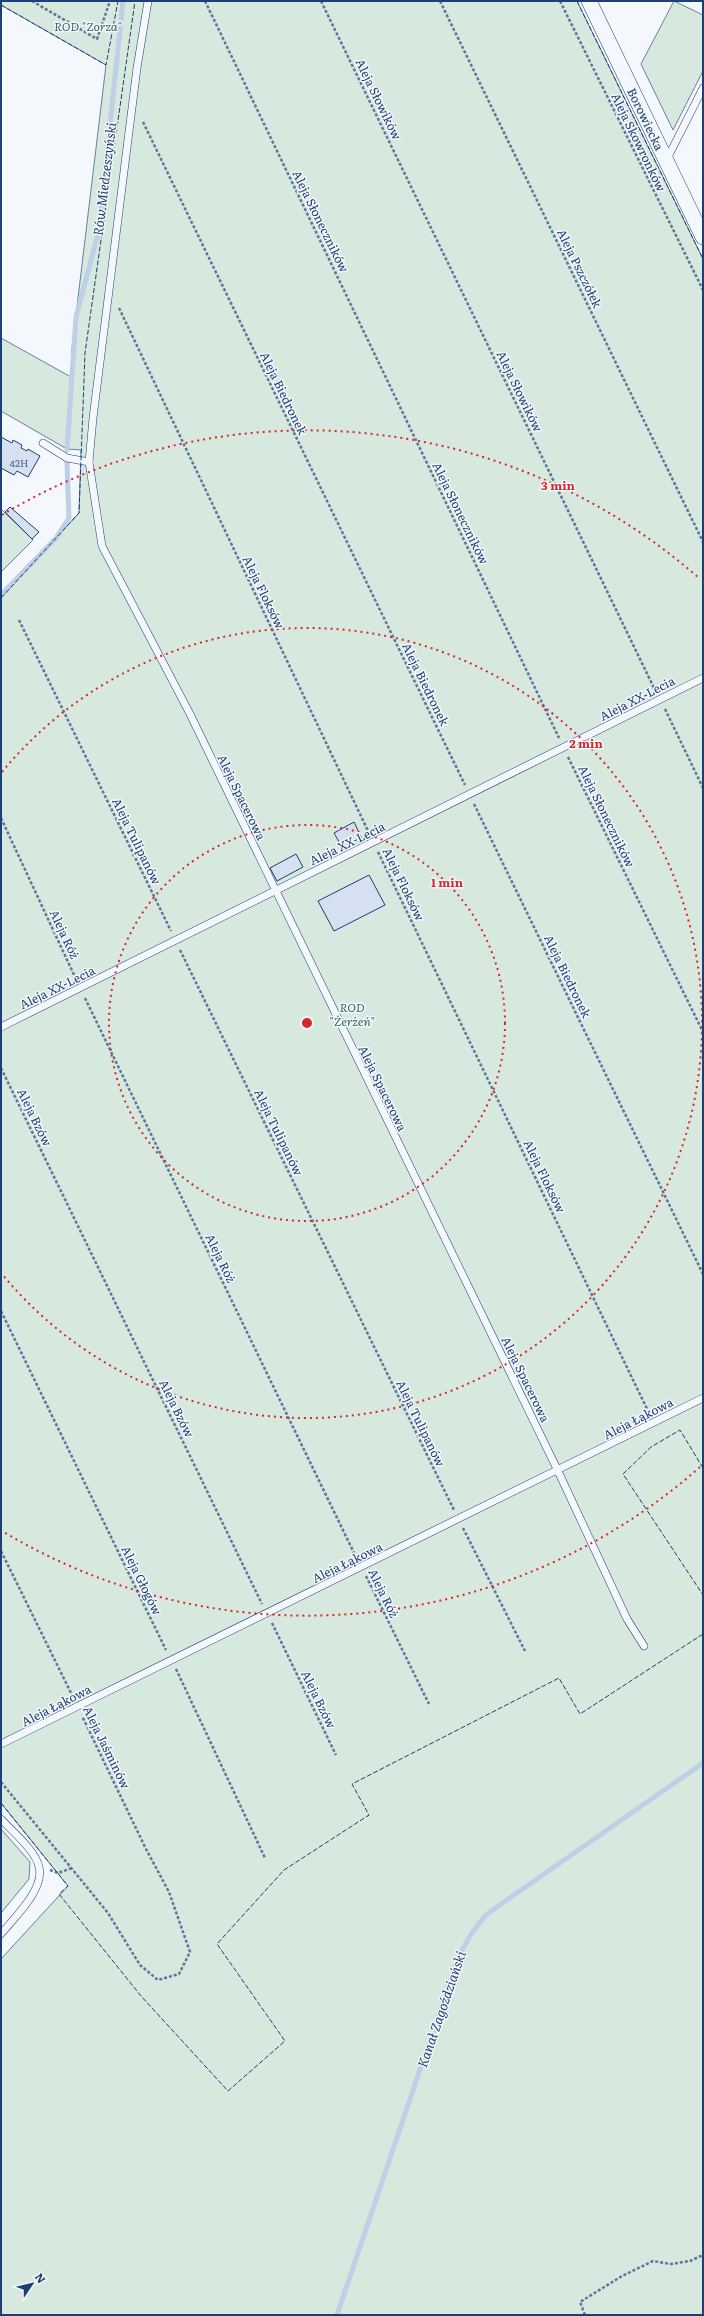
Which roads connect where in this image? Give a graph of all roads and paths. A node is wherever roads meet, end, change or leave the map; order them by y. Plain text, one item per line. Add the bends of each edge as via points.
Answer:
1 (32, 1) edge
2 (110, 1) edge
3 (148, 1) edge
4 (205, 1) edge
5 (321, 1) edge
6 (440, 1) edge
7 (560, 1) edge
8 (589, 1) edge
9 (703, 88) edge
10 (133, 102) junction
11 (666, 160) junction
12 (703, 237) edge
13 (109, 287) junction
14 (703, 290) edge
15 (43, 443) dead end
16 (90, 462) junction
17 (703, 542) edge
18 (19, 620) dead end
19 (703, 678) edge
20 (660, 699) junction
21 (564, 747) junction
22 (703, 788) edge
23 (470, 794) junction
24 (1, 818) edge
25 (374, 842) junction
26 (275, 890) junction
27 (176, 940) junction
28 (80, 987) junction
29 (1, 1026) edge
30 (703, 1032) edge
31 (1, 1068) edge
32 (703, 1274) edge
33 (1, 1311) edge
34 (703, 1398) edge
35 (654, 1422) junction
36 (558, 1471) junction
37 (459, 1520) junction
38 (1, 1551) edge
39 (361, 1567) junction
40 (268, 1614) junction
41 (644, 1646) dead end
42 (525, 1651) dead end
43 (171, 1659) junction
44 (429, 1704) dead end
45 (77, 1707) junction
46 (1, 1744) edge
47 (336, 1755) dead end
48 (1, 1782) edge
49 (1, 1819) edge
50 (265, 1858) dead end
51 (72, 1868) junction
52 (39, 1882) junction
53 (1, 1934) edge
54 (703, 2255) edge
55 (584, 2315) edge

1 - 2 path via 97,40
3 - 10 lane, Aleja Spacerowa
4 - 21 path, Aleja Słoneczników
5 - 20 path, Aleja Słowików
6 - 17 path, Aleja Pszczółek
7 - 14 path, Aleja Skowronków
8 - 11 street, Borowiecka
9 - 11 lane
10 - 13 lane, Aleja Spacerowa
10 - 23 path, Aleja Biedronek
11 - 12 street, Borowiecka
13 - 16 lane, Aleja Spacerowa
13 - 25 path, Aleja Floksów
15 - 16 lane via 67,458
16 - 26 lane, Aleja Spacerowa via 102,546 190,714
18 - 27 path, Aleja Tulipanów
19 - 20 lane, Aleja XX-Lecia
20 - 21 lane, Aleja XX-Lecia
20 - 22 path, Aleja Słowików
21 - 23 lane, Aleja XX-Lecia
21 - 30 path, Aleja Słoneczników
23 - 25 lane, Aleja XX-Lecia
23 - 32 path, Aleja Biedronek
24 - 28 path, Aleja Róż
25 - 26 lane, Aleja XX-Lecia
25 - 35 path, Aleja Floksów
26 - 27 lane, Aleja XX-Lecia
26 - 36 lane, Aleja Spacerowa
27 - 28 lane, Aleja XX-Lecia
27 - 37 path, Aleja Tulipanów
28 - 29 lane, Aleja XX-Lecia
28 - 39 path, Aleja Róż
31 - 40 path, Aleja Bzów
33 - 43 path, Aleja Głogów
34 - 35 lane, Aleja Łąkowa
35 - 36 lane, Aleja Łąkowa
36 - 37 lane, Aleja Łąkowa
36 - 41 lane, Aleja Spacerowa via 627,1619
37 - 39 lane, Aleja Łąkowa
37 - 42 path, Aleja Tulipanów
38 - 45 path, Aleja Jaśminów
39 - 40 lane, Aleja Łąkowa
39 - 44 path, Aleja Róż
40 - 43 lane, Aleja Łąkowa
40 - 47 path, Aleja Bzów
43 - 45 lane, Aleja Łąkowa
43 - 50 path, Aleja Głogów
45 - 46 lane, Aleja Łąkowa
45 - 51 path, Aleja Jaśminów via 146,1849 170,1892 190,1952 179,1974 158,1980 140,1965 108,1913
48 - 51 path
49 - 52 lane via 36,1859 40,1867
51 - 52 path via 58,1873 50,1870
52 - 53 lane via 35,1891
54 - 55 path via 690,2261 671,2264 653,2261 622,2276 580,2302

